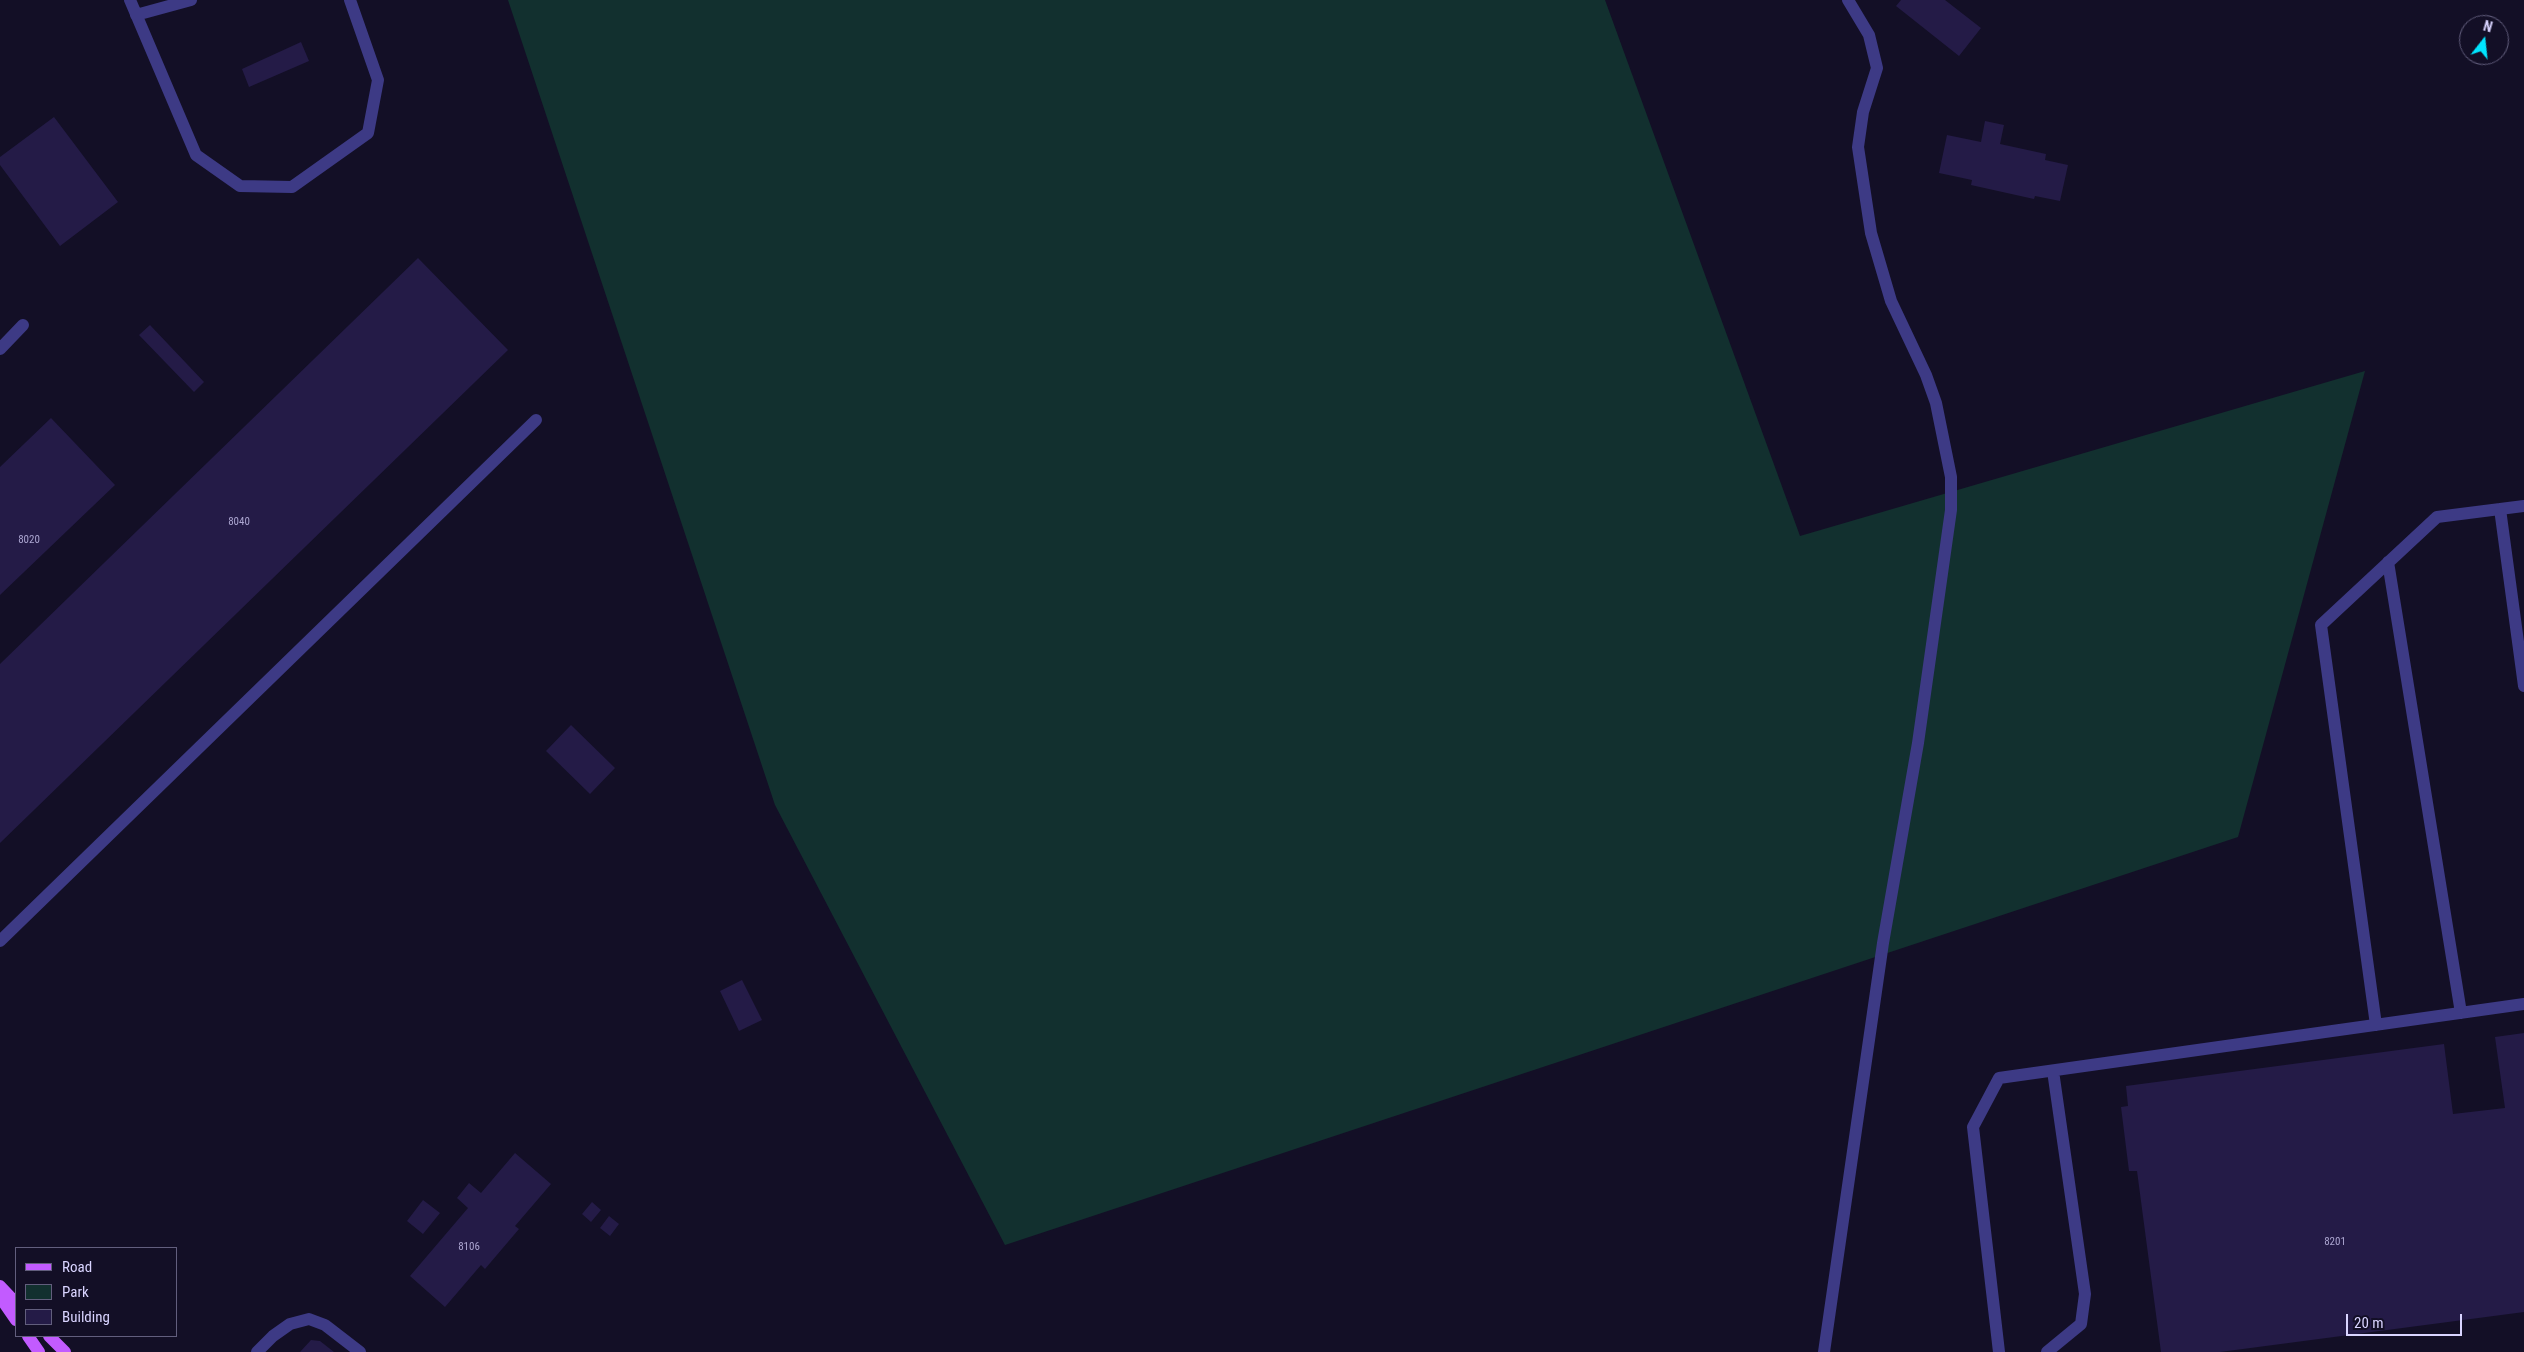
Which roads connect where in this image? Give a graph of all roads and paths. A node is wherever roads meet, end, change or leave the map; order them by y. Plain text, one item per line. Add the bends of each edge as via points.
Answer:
1 (130, 0) edge
2 (191, 0) edge
3 (350, 0) edge
4 (1848, 0) edge
5 (136, 15) junction
6 (24, 325) dead end
7 (0, 349) edge
8 (536, 420) dead end
9 (2524, 506) edge
10 (2500, 509) junction
11 (2388, 562) junction
12 (2524, 686) edge
13 (0, 940) edge
14 (2524, 1004) edge
15 (2462, 1013) junction
16 (2376, 1025) junction
17 (2054, 1071) junction
18 (0, 1286) edge
19 (0, 1297) edge
20 (15, 1302) edge
21 (15, 1319) edge
22 (29, 1337) edge
23 (50, 1337) edge
24 (39, 1352) edge
25 (65, 1352) edge
26 (257, 1352) edge
27 (360, 1352) edge
28 (1824, 1352) edge
29 (1998, 1352) edge
30 (2047, 1352) edge

1 - 5 street
2 - 5 street
3 - 5 street via 378,80 368,133 292,187 240,186 196,155
4 - 28 street via 1869,35 1877,68 1862,112 1858,147 1871,233 1891,301 1936,403 1951,477 1951,510 1918,743 1883,943
6 - 7 street
8 - 13 street
9 - 10 street
10 - 11 street via 2437,517
10 - 12 street
11 - 15 street
11 - 16 street via 2321,625
14 - 15 street
15 - 16 street
16 - 17 street
17 - 29 street via 1999,1078 1974,1127
17 - 30 street via 2085,1294 2081,1324
18 - 20 main road
19 - 21 main road
22 - 24 main road
23 - 25 main road
26 - 27 street via 290,1324 309,1319 325,1325

